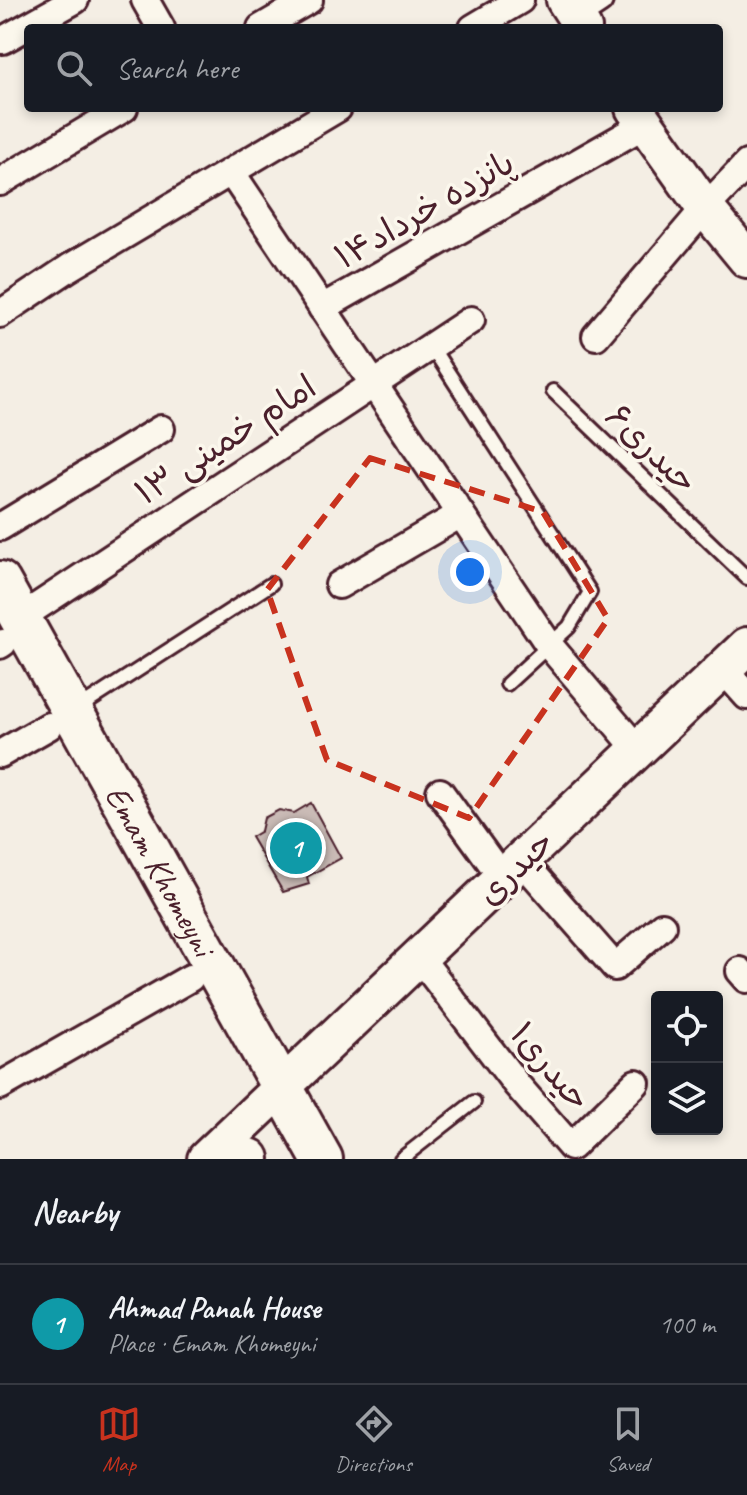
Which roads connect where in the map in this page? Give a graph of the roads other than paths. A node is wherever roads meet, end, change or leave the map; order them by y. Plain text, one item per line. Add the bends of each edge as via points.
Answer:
1 (75, 0) edge
2 (145, 0) edge
3 (309, 0) edge
4 (520, 0) edge
5 (32, 24) edge
6 (159, 24) edge
7 (268, 24) edge
8 (480, 24) edge
9 (24, 28) edge
10 (3, 40) dead end
11 (117, 112) edge
12 (331, 112) edge
13 (639, 116) edge
14 (747, 164) edge
15 (231, 172) junction
16 (0, 182) edge
17 (705, 208) junction
18 (747, 259) edge
19 (322, 308) junction
20 (0, 314) edge
21 (471, 320) dead end
22 (596, 336) dead end
23 (431, 346) junction
24 (373, 384) junction
25 (553, 391) dead end
26 (161, 429) dead end
27 (461, 514) junction
28 (0, 527) edge
29 (747, 578) edge
30 (0, 582) edge
31 (271, 584) dead end
32 (339, 585) dead end
33 (6, 636) edge
34 (549, 645) junction
35 (735, 658) edge
36 (507, 684) dead end
37 (747, 696) edge
38 (61, 719) junction
39 (638, 750) junction
40 (0, 754) edge
41 (440, 792) dead end
42 (513, 870) junction
43 (662, 926) dead end
44 (420, 958) junction
45 (190, 978) junction
46 (636, 1083) dead end
47 (0, 1086) edge
48 (272, 1098) junction
49 (474, 1102) dead end
50 (206, 1159) edge
51 (291, 1159) edge
52 (322, 1159) edge
53 (401, 1159) edge

1 - 5 street
2 - 6 street
3 - 7 street
4 - 8 street
9 - 10 street
11 - 16 street
12 - 15 street
13 - 17 main road
13 - 19 street, پانزده خرداد۱۴
14 - 17 street
15 - 19 street
15 - 20 street
17 - 18 main road
17 - 22 street
19 - 24 street
21 - 23 street, امام خمینی ۱۳
23 - 24 street, امام خمینی ۱۳
23 - 34 lane via 590,592 569,627
24 - 27 street
24 - 33 street, امام خمینی ۱۳
25 - 29 lane, حیدری۶
26 - 28 street
27 - 32 street
27 - 34 street
30 - 33 main road, Emam Khomeyni
31 - 38 lane
33 - 38 main road, Emam Khomeyni
34 - 36 lane
34 - 39 street
35 - 37 street
35 - 39 main road, حیدری
38 - 40 street
38 - 45 main road, Emam Khomeyni
38 - 48 main road, Emam Khomeyni
39 - 42 main road, حیدری
41 - 42 street
42 - 43 street via 615,967
42 - 44 main road, حیدری
44 - 46 street, حیدری۱ via 571,1147
44 - 48 main road, حیدری
45 - 47 street
45 - 48 main road, Emam Khomeyni
48 - 50 main road, حیدری
48 - 51 main road, Emam Khomeyni
48 - 52 main road, Emam Khomeyni
49 - 53 lane

